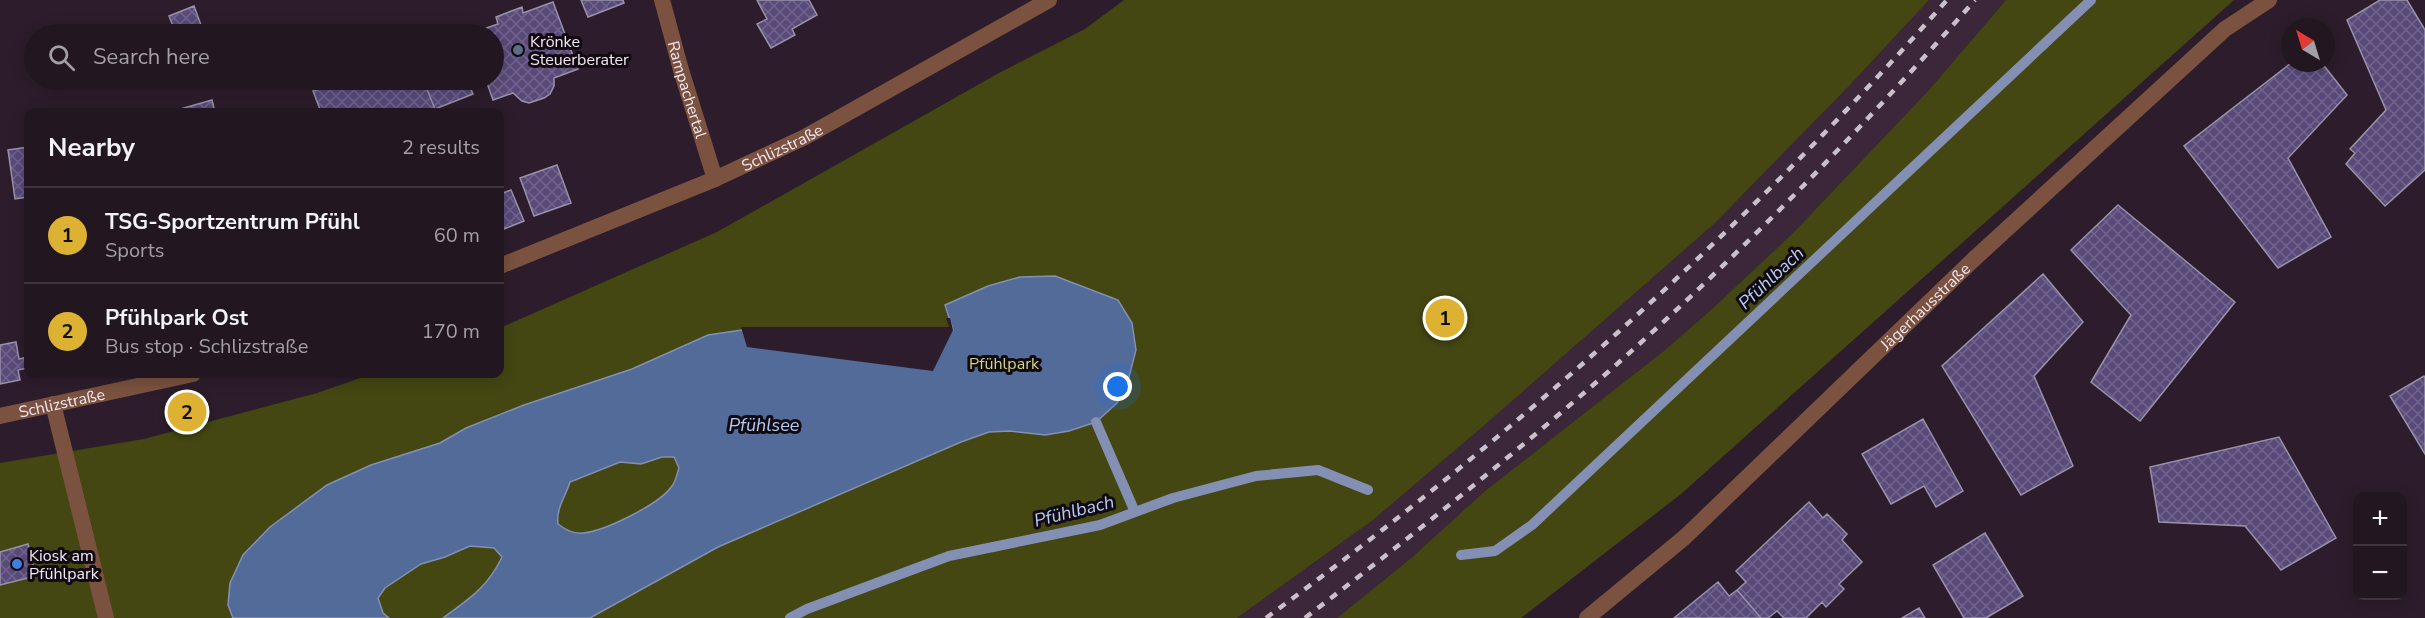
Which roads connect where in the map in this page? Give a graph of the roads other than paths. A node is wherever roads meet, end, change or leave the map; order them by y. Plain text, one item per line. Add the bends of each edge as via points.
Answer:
1 (662, 0) edge
2 (1049, 0) edge
3 (2269, 0) edge
4 (715, 179) junction
5 (504, 264) edge
6 (174, 378) edge
7 (53, 404) junction
8 (0, 416) edge
9 (106, 618) edge
10 (1587, 618) edge

1 - 4 street, Rampachertal
2 - 4 street, Schlizstraße via 805,136
3 - 10 street, Jägerhausstraße via 2225,29 1973,260 1685,537
4 - 5 street, Schlizstraße
6 - 7 street, Schlizstraße
7 - 8 street, Schlizstraße
7 - 9 street

